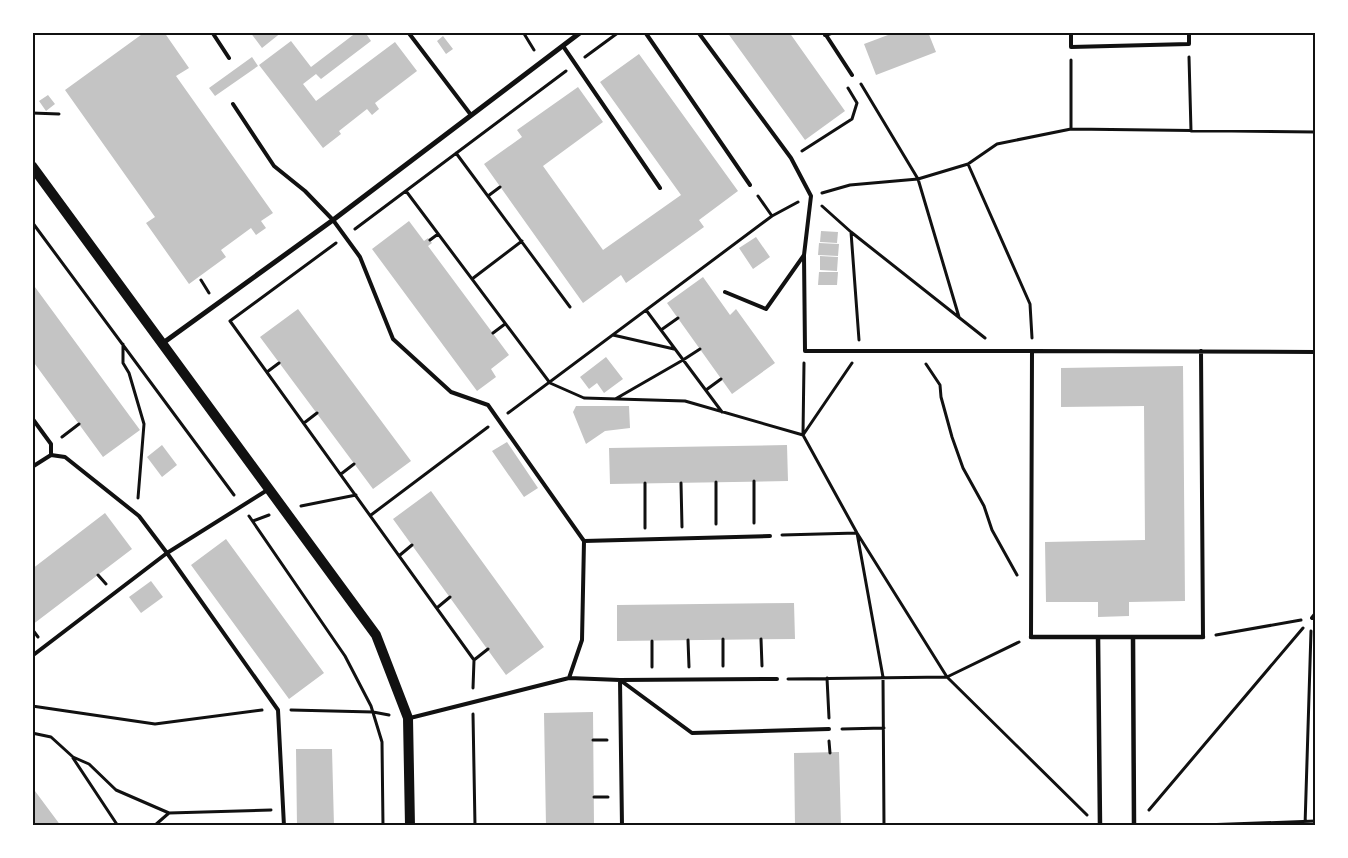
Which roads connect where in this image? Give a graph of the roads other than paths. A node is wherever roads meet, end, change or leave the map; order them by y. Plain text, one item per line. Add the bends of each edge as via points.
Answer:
1 (212, 32) edge
2 (408, 32) edge
3 (581, 32) edge
4 (645, 32) edge
5 (698, 32) edge
6 (834, 32) edge
7 (1071, 32) edge
8 (1189, 32) edge
9 (824, 34) edge
10 (563, 46) junction
11 (229, 58) dead end
12 (852, 76) road end
13 (233, 104) dead end
14 (471, 114) junction
15 (32, 166) edge
16 (750, 185) road end
17 (660, 188) dead end
18 (333, 220) junction
19 (804, 255) junction
20 (725, 292) dead end
21 (163, 343) junction
22 (1032, 351) junction
23 (1201, 351) junction
24 (1316, 352) edge
25 (32, 418) edge
26 (51, 455) junction
27 (32, 468) edge
28 (269, 489) junction
29 (770, 536) road end
30 (584, 541) junction
31 (167, 554) junction
32 (1316, 613) edge
33 (1312, 618) road end
34 (1031, 637) joint
35 (1098, 637) junction
36 (1204, 637) joint
37 (1133, 638) junction
38 (32, 656) edge
39 (568, 678) junction
40 (777, 679) road end
41 (620, 680) junction
42 (408, 718) junction
43 (829, 730) road end
44 (284, 826) edge
45 (410, 826) edge
46 (622, 826) edge
47 (1100, 826) edge
48 (1134, 826) edge

1 - 11 lane
2 - 14 lane
3 - 10 street
4 - 16 lane
5 - 19 lane via 790,158 811,196
6 - 9 lane
7 - 8 lane via 1071,47 1189,44
9 - 12 lane
10 - 14 street
10 - 17 lane
13 - 18 lane via 274,166
14 - 18 street
15 - 21 main road
18 - 21 street
18 - 30 lane via 360,257 393,339 451,392 488,405
19 - 20 lane via 766,309
19 - 22 lane via 805,351
21 - 28 main road
22 - 23 lane
22 - 34 lane
23 - 24 lane
23 - 36 lane
25 - 26 lane via 51,444
26 - 27 lane
26 - 31 lane via 65,457 139,516
28 - 31 lane
28 - 42 main road via 376,635
29 - 30 lane
30 - 39 lane via 582,640
31 - 38 lane
31 - 44 lane via 278,710
32 - 33 lane
34 - 35 street
35 - 37 street
35 - 47 street
36 - 37 street
37 - 48 street
39 - 41 lane
39 - 42 lane
40 - 41 lane
41 - 43 lane via 692,733
41 - 46 lane
42 - 45 main road

